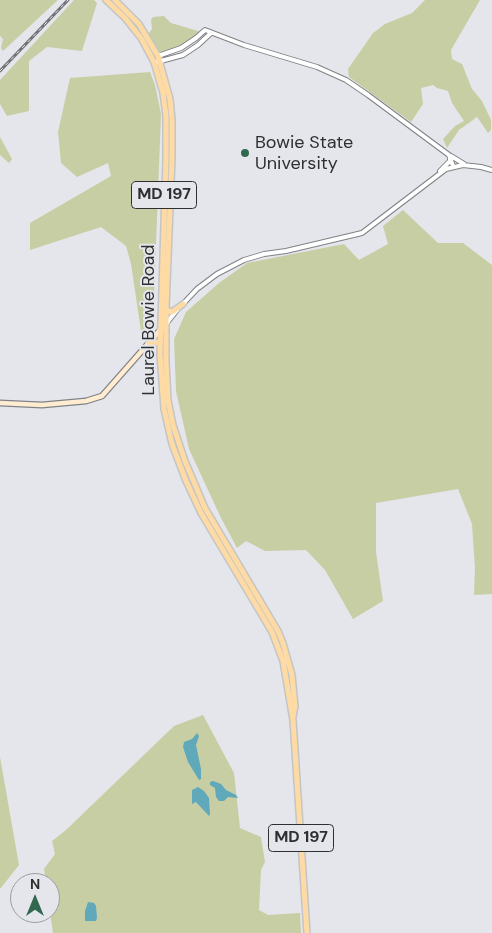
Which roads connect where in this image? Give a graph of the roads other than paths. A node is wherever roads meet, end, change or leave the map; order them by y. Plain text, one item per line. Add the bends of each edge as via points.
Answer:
1 (106, 0) edge
2 (115, 0) edge
3 (211, 33) junction
4 (158, 56) junction
5 (168, 60) junction
6 (154, 62) junction
7 (160, 62) junction
8 (162, 68) junction
9 (450, 156) junction
10 (453, 166) junction
11 (469, 166) junction
12 (492, 170) edge
13 (437, 176) junction
14 (183, 304) junction
15 (166, 308) junction
16 (166, 324) junction
17 (160, 330) junction
18 (148, 343) junction
19 (160, 344) junction
20 (0, 403) edge
21 (293, 720) junction
22 (307, 933) edge

1 - 6 main road, Laurel Bowie Road / MD 197 via 136,31
2 - 4 main road, Laurel Bowie Road / MD 197 via 139,24
3 - 4 street via 205,30 181,48
3 - 5 street via 189,52
3 - 9 street via 336,75
4 - 6 street
4 - 7 main road, Laurel Bowie Road / MD 197
5 - 7 street
5 - 8 main road
6 - 7 street
6 - 17 main road, Laurel Bowie Road / MD 197 via 166,116
7 - 8 main road, Laurel Bowie Road / MD 197
8 - 15 main road, Laurel Bowie Road / MD 197 via 169,90 172,120
9 - 10 street
9 - 11 street
9 - 13 street via 450,161
10 - 11 street
10 - 13 street
11 - 12 street
13 - 14 street via 362,233 244,260 216,274
14 - 15 main road via 172,312
14 - 16 street
15 - 16 main road, Laurel Bowie Road / MD 197
16 - 17 main road
16 - 21 main road, Laurel Bowie Road / MD 197 via 167,388 180,446 205,508 283,644 293,682
17 - 18 main road
17 - 19 main road, Laurel Bowie Road / MD 197
18 - 19 main road
18 - 20 main road via 102,396 86,401 42,405
19 - 21 main road, Laurel Bowie Road / MD 197 via 164,409 172,444 201,513 275,638 286,670
21 - 22 main road, Laurel Bowie Road / MD 197

